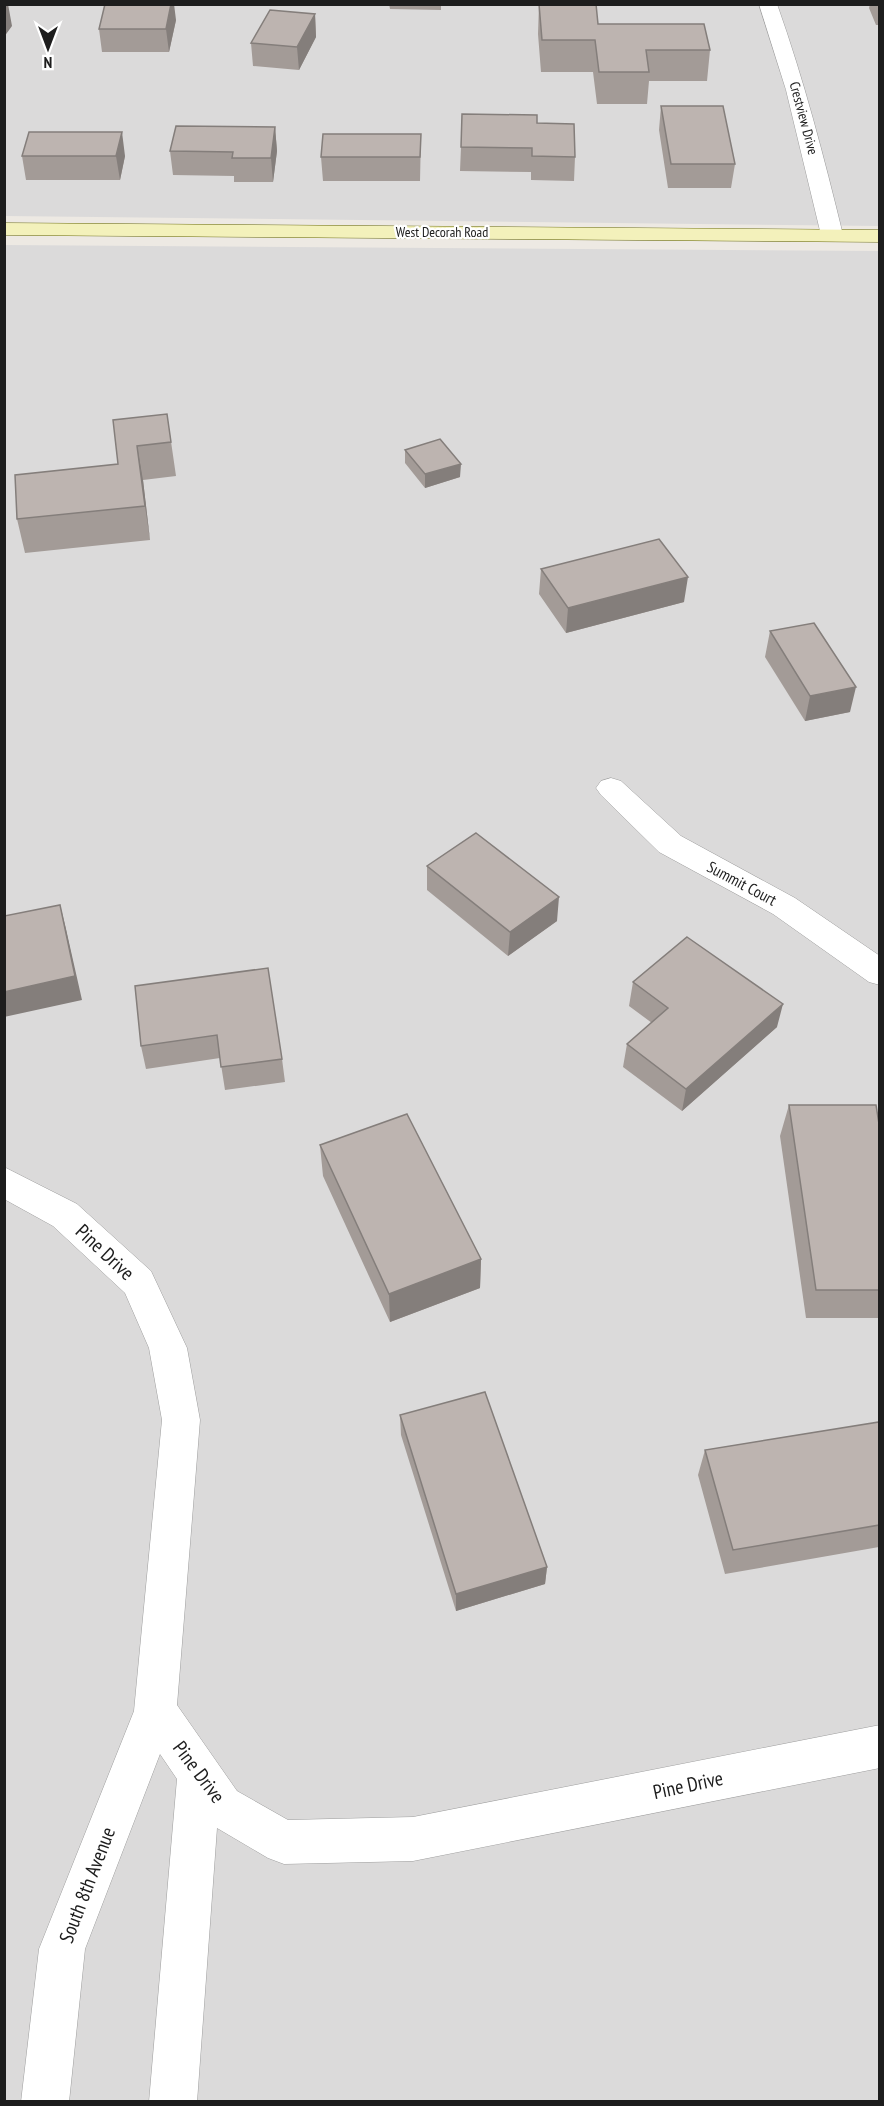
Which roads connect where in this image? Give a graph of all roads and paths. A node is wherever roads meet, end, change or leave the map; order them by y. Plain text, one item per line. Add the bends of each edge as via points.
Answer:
1 (768, 4) edge
2 (4, 229) edge
3 (832, 235) junction
4 (879, 236) edge
5 (611, 788) dead end
6 (879, 972) edge
7 (4, 1182) edge
8 (155, 1712) junction
9 (879, 1746) edge
10 (199, 1774) junction
11 (45, 2102) edge
12 (173, 2102) edge

1 - 3 street, Crestview Drive via 805,117
2 - 3 street, West Decorah Road
3 - 4 street, West Decorah Road
5 - 6 street, Summit Court via 670,844 784,906
7 - 8 street, Pine Drive via 66,1215 138,1282 168,1348 181,1420
8 - 10 street, Pine Drive
8 - 11 street, South 8th Avenue via 62,1949
9 - 10 street, Pine Drive via 413,1839 284,1842 222,1806
10 - 12 street

